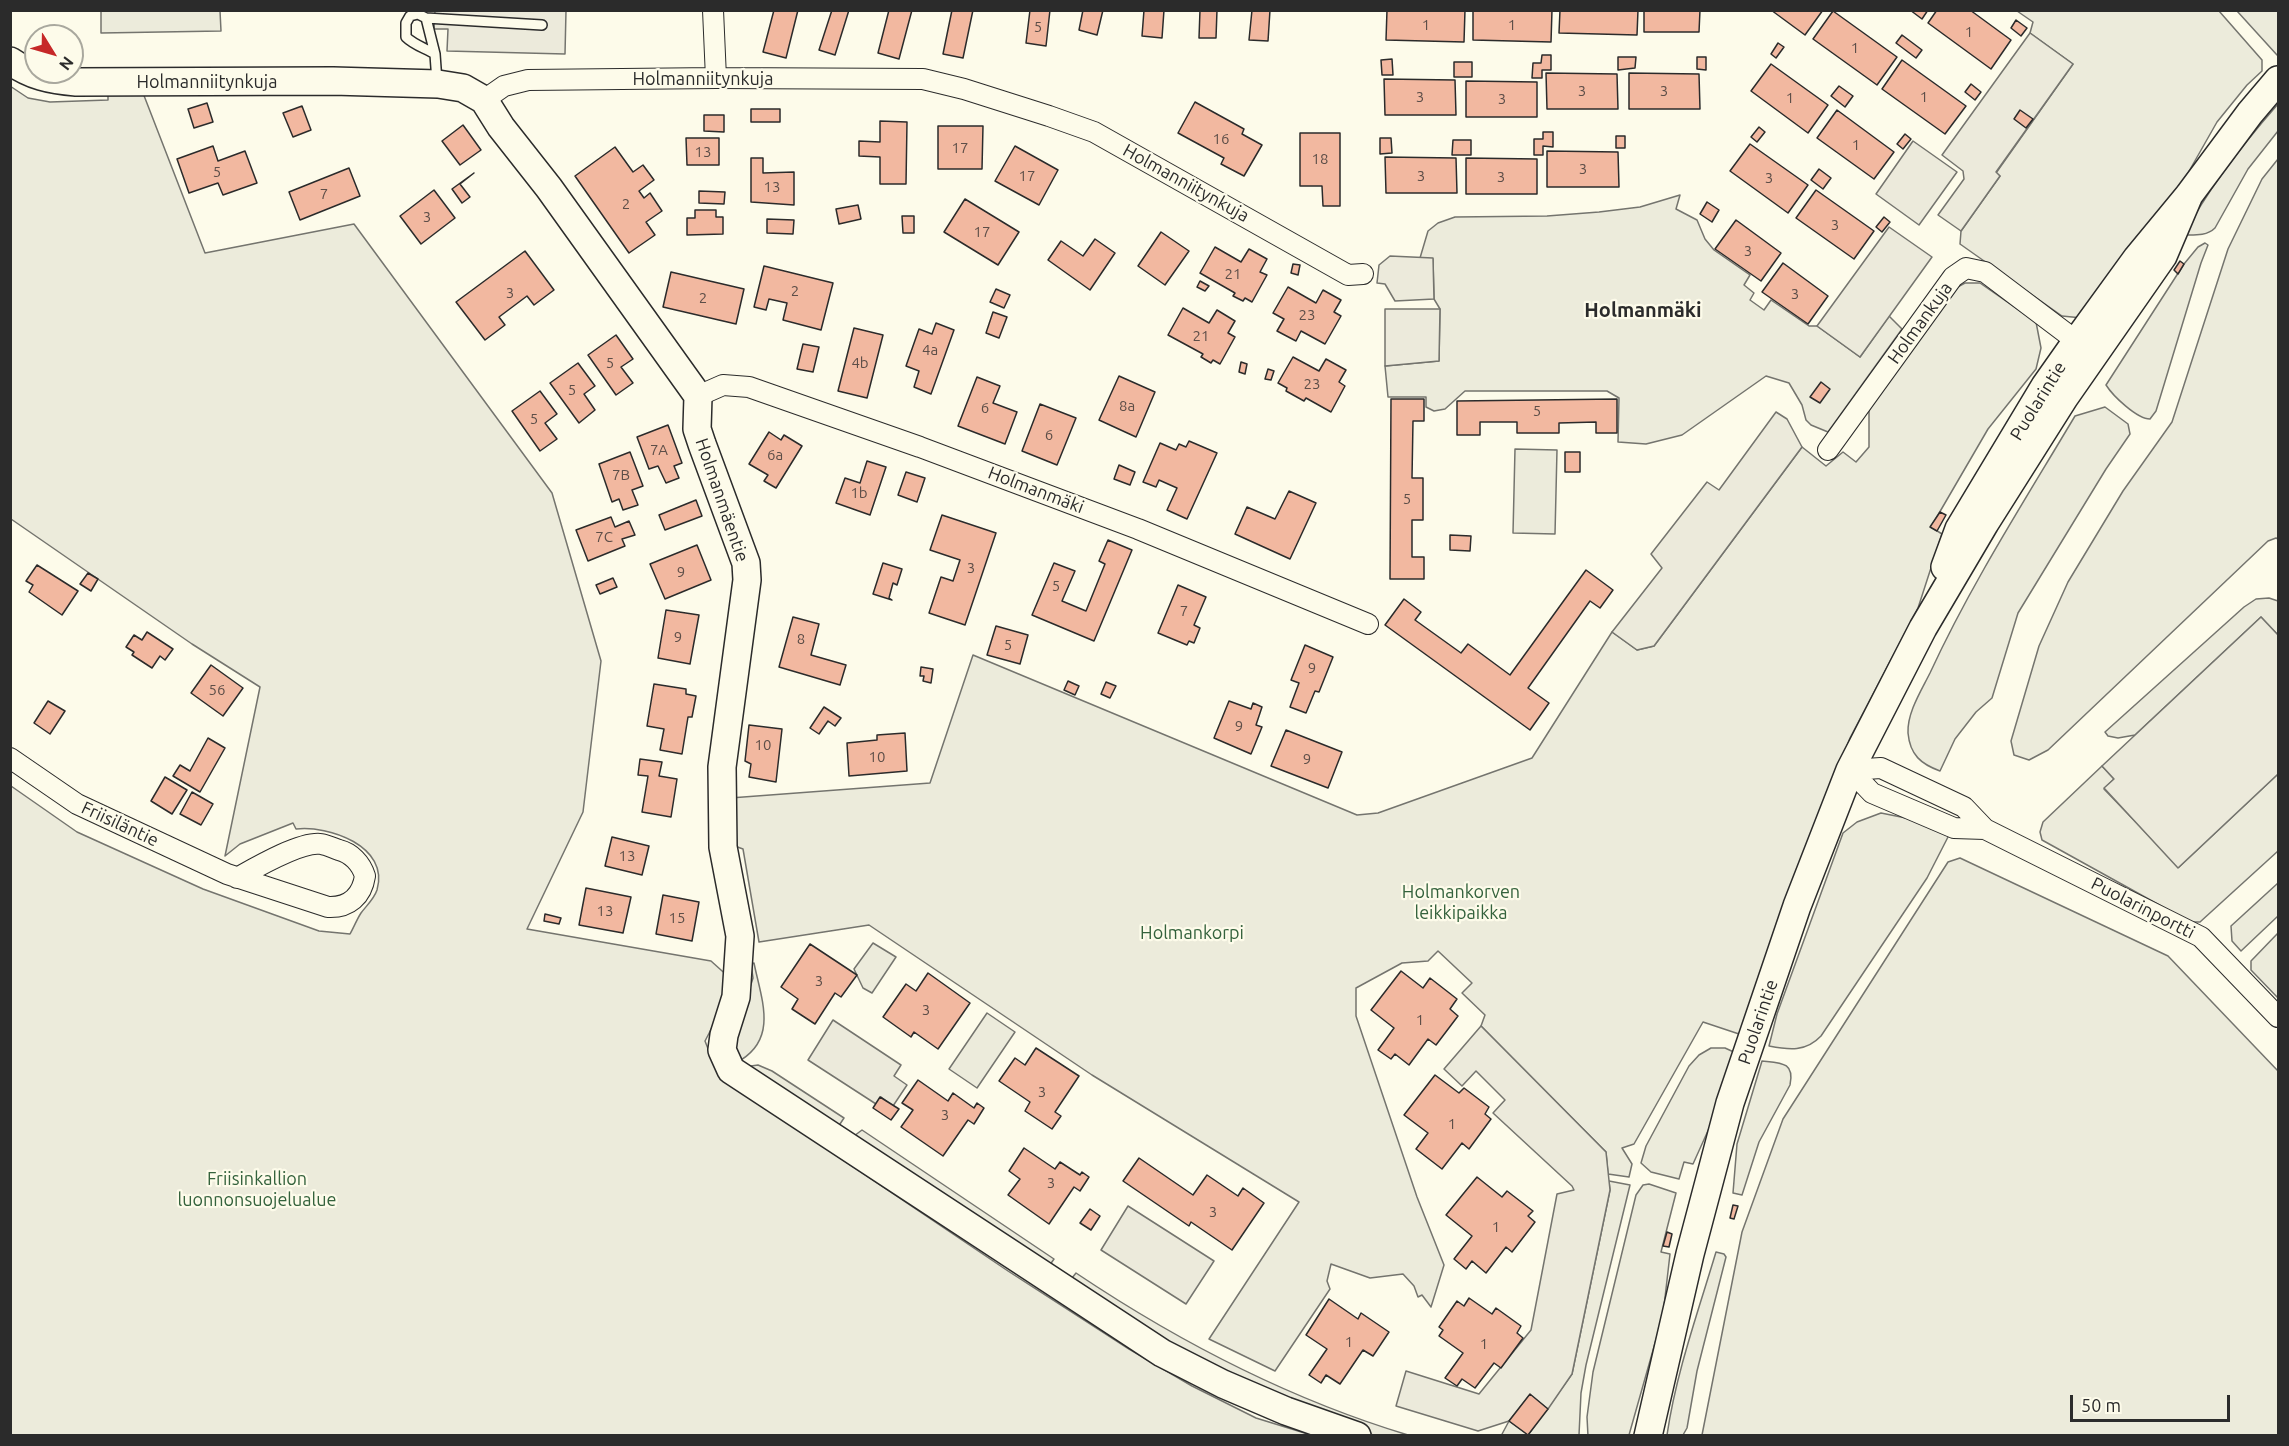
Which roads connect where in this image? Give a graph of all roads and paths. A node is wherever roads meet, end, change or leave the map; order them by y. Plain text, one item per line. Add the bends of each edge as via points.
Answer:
1 (713, 10) edge
2 (426, 18) junction
3 (542, 25) dead end
4 (435, 54) junction
5 (10, 61) edge
6 (716, 78) junction
7 (2278, 80) edge
8 (438, 84) junction
9 (484, 100) junction
10 (1363, 274) dead end
11 (2085, 348) junction
12 (698, 396) junction
13 (1828, 450) dead end
14 (1368, 624) dead end
15 (10, 758) edge
16 (1850, 770) junction
17 (1985, 829) junction
18 (237, 878) junction
19 (2278, 1017) edge
20 (1357, 1436) edge
21 (1648, 1436) edge

1 - 6 street
2 - 3 lane
2 - 4 lane
2 - 4 lane via 410,16 406,37
4 - 8 lane
5 - 8 street, Holmanniitynkuja via 26,72 76,82
6 - 9 street, Holmanniitynkuja via 528,80 504,86
6 - 10 street, Holmanniitynkuja via 923,79 964,89 1094,132 1348,274
7 - 11 street, Puolarintie via 2137,258
8 - 9 street, Holmanniitynkuja via 463,88
9 - 12 street
11 - 13 street, Holmankuja via 1984,272 1966,268 1953,277
11 - 16 street, Puolarintie via 2045,386 1959,529 1923,628
12 - 14 street, Holmanmäki via 723,386 749,387 1127,525
12 - 20 street, Holmanmäentie via 698,429 746,563 747,580 722,767 723,847 740,936 736,997 722,1050 731,1070 1162,1353 1286,1412
15 - 18 street, Friisiläntie via 77,804
16 - 17 street, Puolarinportti via 1872,793 1954,828
16 - 17 street, Puolarinportti via 1881,768 1964,807
16 - 21 street, Puolarintie via 1797,906 1730,1103
17 - 19 street, Puolarinportti via 2201,937
18 - 18 street, Friisiläntie via 337,908 358,895 365,876 350,855 318,843 273,859

